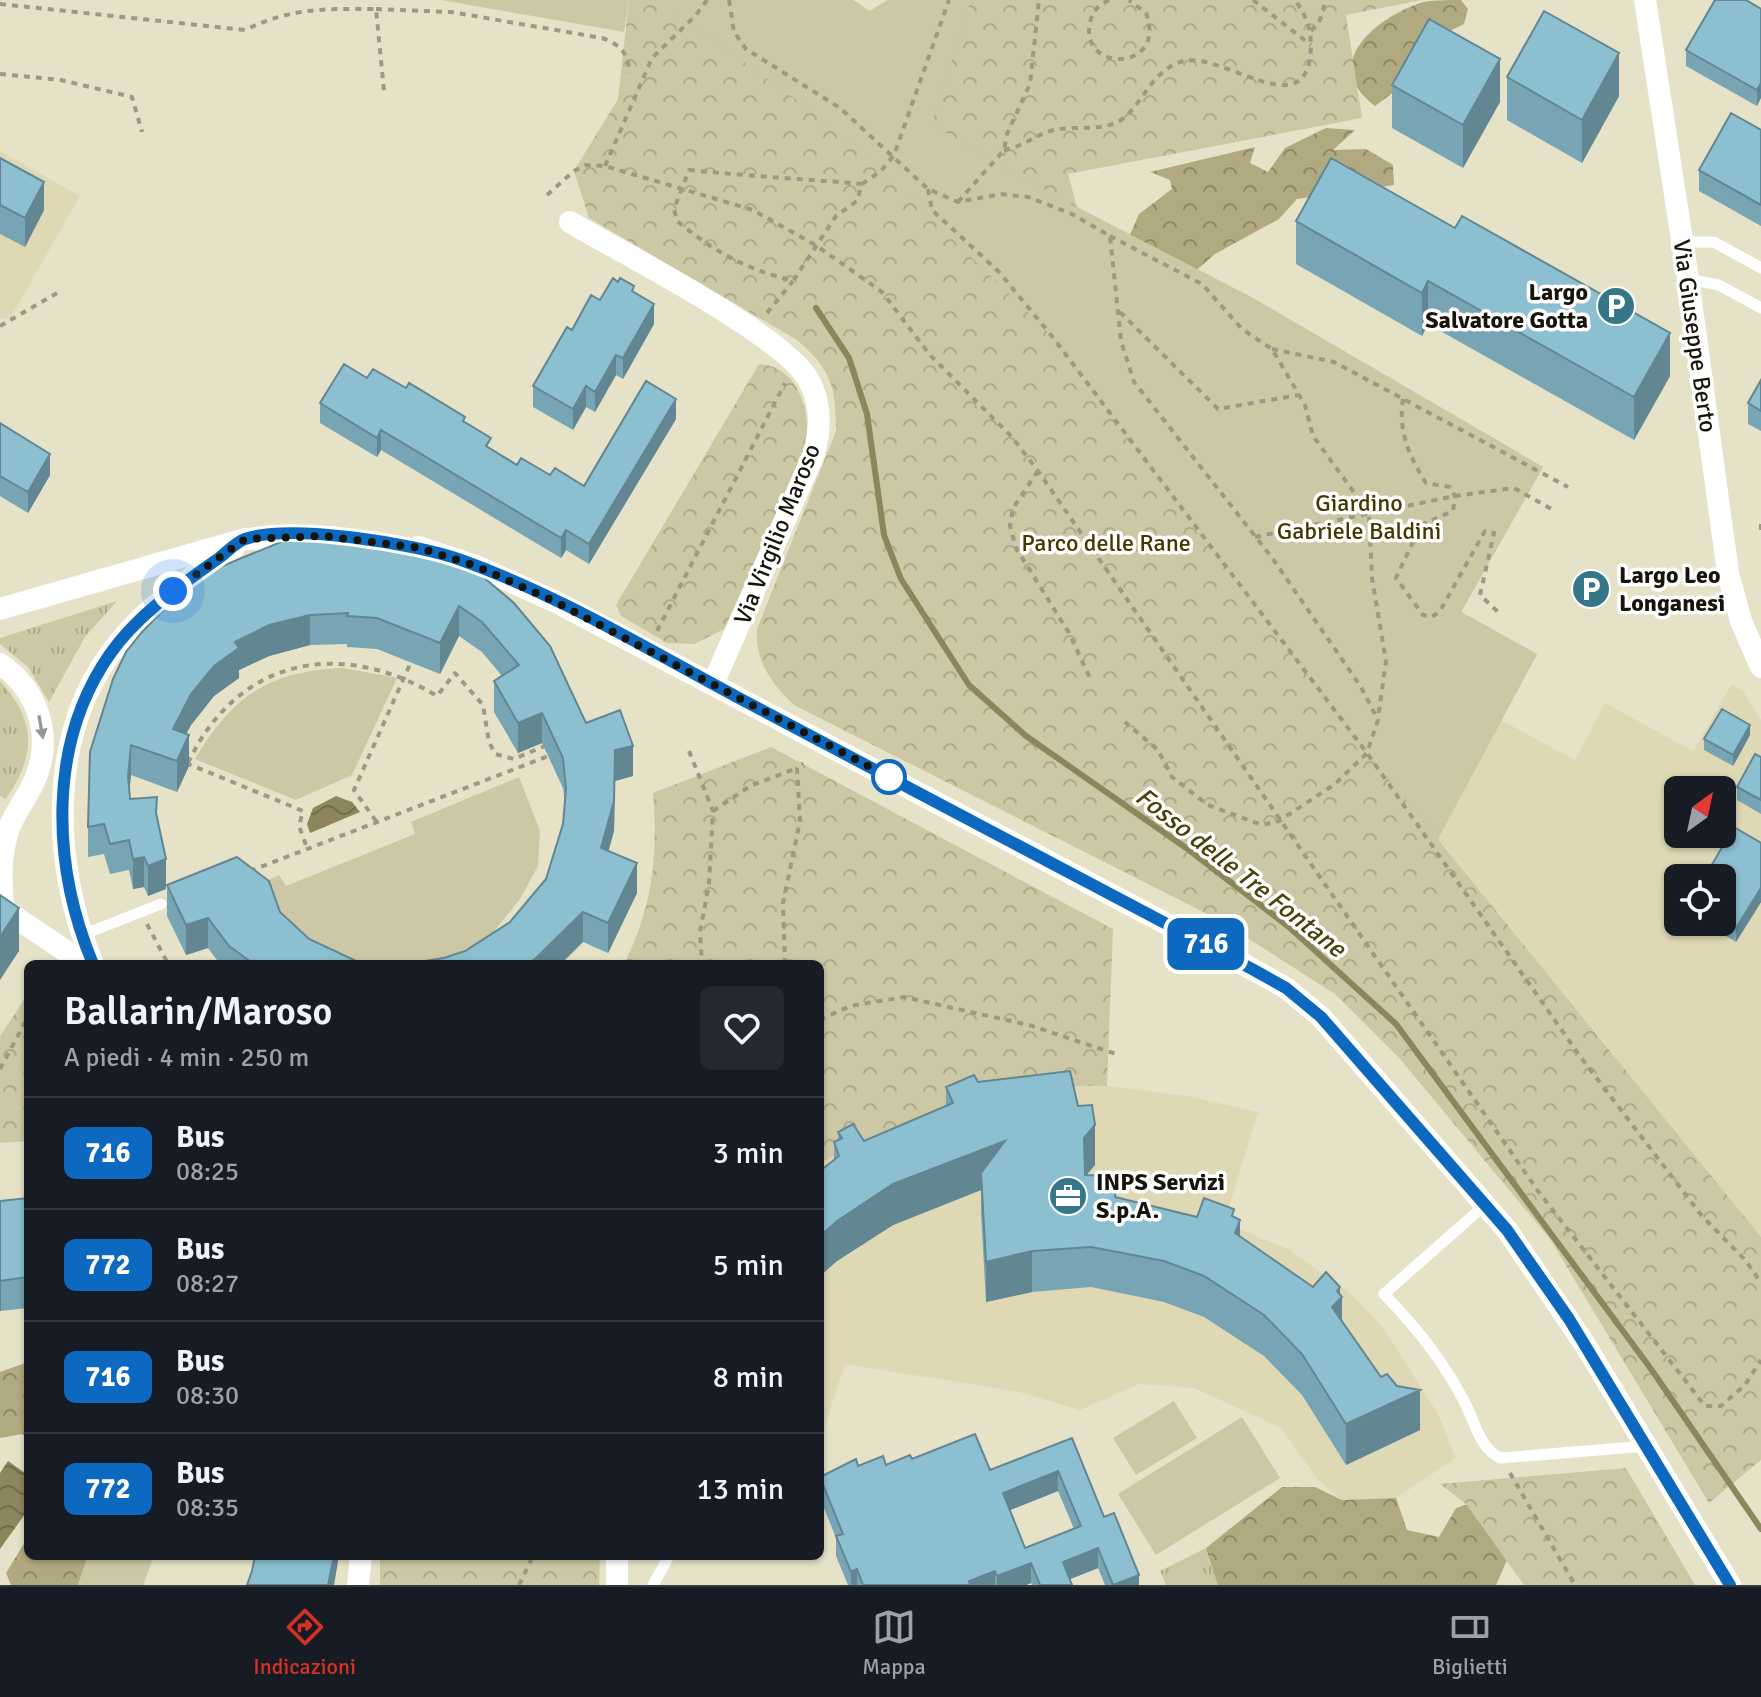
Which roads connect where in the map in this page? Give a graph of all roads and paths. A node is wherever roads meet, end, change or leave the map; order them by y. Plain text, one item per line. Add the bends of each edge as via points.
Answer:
1 (707, 0) edge
2 (729, 0) edge
3 (949, 0) edge
4 (1039, 0) edge
5 (1109, 0) edge
6 (1129, 0) edge
7 (1253, 0) edge
8 (1295, 0) edge
9 (1326, 0) edge
10 (1645, 0) edge
11 (0, 4) edge
12 (376, 9) junction
13 (1311, 31) junction
14 (1311, 45) junction
15 (629, 73) dead end
16 (0, 74) edge
17 (384, 91) dead end
18 (142, 132) dead end
19 (1004, 150) junction
20 (894, 155) junction
21 (605, 166) junction
22 (862, 184) junction
23 (928, 189) junction
24 (685, 190) junction
25 (547, 195) dead end
26 (958, 202) junction
27 (570, 222) dead end
28 (1110, 236) junction
29 (1683, 242) junction
30 (817, 246) junction
31 (1761, 268) edge
32 (1688, 279) junction
33 (793, 281) junction
34 (57, 293) dead end
35 (1761, 308) edge
36 (1118, 310) junction
37 (0, 326) edge
38 (754, 331) junction
39 (1272, 349) junction
40 (795, 363) junction
41 (1299, 395) junction
42 (1403, 399) junction
43 (1038, 471) junction
44 (1568, 487) dead end
45 (1455, 496) junction
46 (1555, 511) dead end
47 (1369, 513) junction
48 (1761, 524) edge
49 (1761, 534) edge
50 (1255, 537) junction
51 (352, 538) edge
52 (245, 539) junction
53 (393, 543) edge
54 (0, 609) edge
55 (1498, 612) dead end
56 (647, 650) junction
57 (411, 662) edge
58 (0, 664) edge
59 (1761, 667) edge
60 (405, 677) junction
61 (1091, 680) dead end
62 (713, 684) junction
63 (1378, 720) junction
64 (1125, 722) dead end
65 (555, 742) edge
66 (689, 751) dead end
67 (1367, 753) junction
68 (554, 754) edge
69 (177, 759) edge
70 (188, 763) junction
71 (803, 763) dead end
72 (797, 768) junction
73 (713, 811) junction
74 (376, 821) junction
75 (1279, 821) junction
76 (6, 825) edge
77 (307, 848) junction
78 (248, 872) edge
79 (161, 904) dead end
80 (2, 909) edge
81 (137, 926) dead end
82 (81, 936) junction
83 (79, 960) edge
84 (91, 960) edge
85 (166, 960) edge
86 (702, 960) edge
87 (785, 960) edge
88 (824, 1018) edge
89 (24, 1024) edge
90 (1119, 1055) dead end
91 (0, 1069) edge
92 (1486, 1204) junction
93 (1761, 1283) edge
94 (1761, 1360) edge
95 (1647, 1446) junction
96 (1501, 1458) junction
97 (361, 1560) edge
98 (531, 1560) edge
99 (617, 1560) edge
100 (667, 1560) edge
101 (358, 1585) edge
102 (519, 1585) edge
103 (617, 1585) edge
104 (653, 1585) edge
105 (1575, 1585) edge
106 (1730, 1585) edge

1 - 21 path via 652,58
2 - 20 path via 734,32 746,49 840,108
3 - 20 path
4 - 19 path via 1030,84
5 - 6 path via 1094,11 1091,40 1104,55 1123,60 1141,51 1150,33 1146,13
7 - 14 path
8 - 13 path
9 - 13 path
10 - 29 street, Via Giuseppe Berto
11 - 12 path via 245,30 307,9
12 - 15 path via 451,12 602,38 626,54
12 - 17 path
13 - 14 path
14 - 19 path via 1310,61 1292,85 1261,83 1230,67 1191,59 1163,71 1113,124 1054,130
16 - 18 path via 61,80 132,97
19 - 26 path
20 - 22 path
20 - 23 path
21 - 24 path
21 - 25 path via 586,165 574,171
22 - 24 path via 689,170
22 - 30 path via 857,201 836,216
23 - 26 path
23 - 67 path via 932,210 999,272 1051,335
24 - 30 path via 753,210
24 - 33 path via 674,209 677,221 749,269
26 - 28 path via 1001,194 1028,197
27 - 38 street, Via Virgilio Maroso
28 - 36 path
28 - 39 path via 1202,284 1242,329
29 - 31 lane via 1714,242
29 - 32 street, Via Giuseppe Berto
30 - 33 path
30 - 43 path via 882,292 930,355 1012,437
32 - 35 lane via 1719,285
32 - 59 street, Via Giuseppe Berto via 1728,573
33 - 38 path
34 - 37 path
36 - 41 path via 1218,409
36 - 50 path via 1125,361 1134,382
38 - 40 street, Via Virgilio Maroso
39 - 41 path
39 - 42 path via 1334,362
40 - 56 path
40 - 62 street, Via Virgilio Maroso via 819,407 817,444
41 - 47 path via 1313,436
42 - 44 path
42 - 45 path via 1399,422 1412,461 1426,483 1450,487
43 - 61 path via 1013,508 1010,526 1016,548 1069,633
43 - 75 path
45 - 46 path via 1514,488
45 - 47 path
45 - 55 path via 1453,511 1421,525 1396,578 1423,615 1432,617 1485,531 1494,533 1480,595
47 - 50 path
47 - 63 path via 1372,578 1386,661
48 - 49 path
50 - 63 path via 1338,652
51 - 52 street
52 - 54 street
52 - 82 street via 153,608 107,658 76,724 62,807 68,887
53 - 56 street via 441,553 518,584
56 - 62 street
57 - 60 path
58 -> 76 street via 30,693 43,732 37,776
60 - 65 path via 437,696 455,673 483,705 489,742 502,758 514,759
60 - 70 path via 342,663 267,679 222,710
60 - 74 path via 354,790
62 - 92 street via 1286,988 1357,1055
63 - 67 path
64 - 75 path via 1158,750 1172,777 1208,805 1262,825
66 - 73 path
67 - 75 path via 1335,784
67 - 93 path via 1582,1059 1702,1216
68 - 74 path
69 - 70 path
70 - 77 path via 303,811 299,826
71 - 72 path
72 - 73 path via 750,786
72 - 87 path via 800,821 783,903
73 - 86 path
74 - 77 path
75 - 94 path via 1538,1191 1705,1406 1721,1406 1745,1385
76 - 80 street
77 - 78 path
79 - 82 lane
80 - 83 street
81 - 85 path via 146,922
82 - 84 street
88 - 90 path via 850,1006 904,997 1029,1025
89 - 91 path
92 - 95 street via 1561,1307
92 - 96 lane via 1384,1294 1437,1357 1485,1447
95 - 96 lane
95 - 106 street
96 - 105 path
97 - 101 street
98 - 102 path
99 - 103 street
100 - 104 lane

